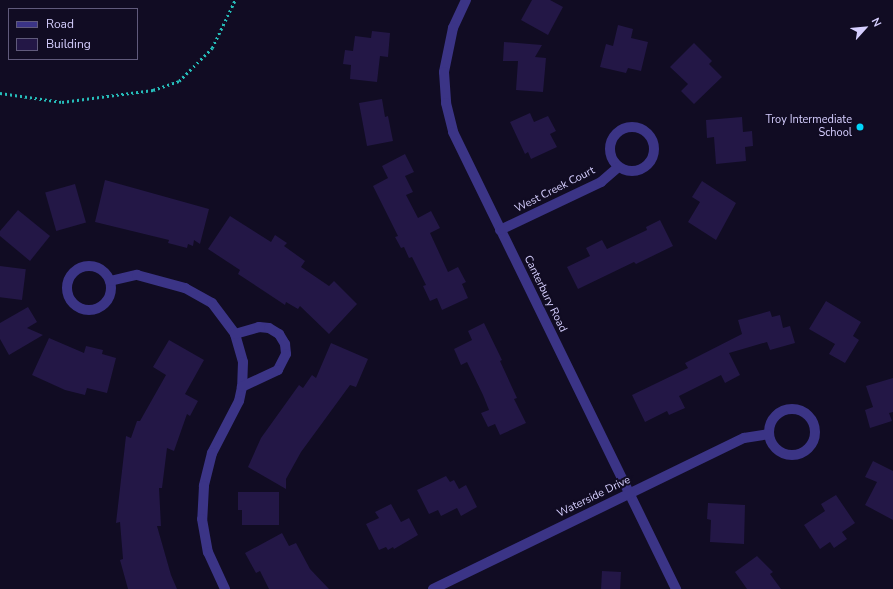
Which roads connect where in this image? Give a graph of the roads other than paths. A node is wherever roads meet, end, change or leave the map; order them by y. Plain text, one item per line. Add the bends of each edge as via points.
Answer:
1 (466, 0) edge
2 (618, 167) junction
3 (500, 230) junction
4 (110, 280) junction
5 (235, 334) junction
6 (242, 387) junction
7 (769, 434) junction
8 (628, 494) junction
9 (225, 589) edge
10 (433, 589) edge
11 (676, 589) edge

1 - 3 street, Canterbury Road via 453,28 448,48 444,72 446,103 455,137
2 - 2 street via 632,172 646,167 654,155 653,141 649,134 636,127 629,127 616,134 610,147 613,161
2 - 3 street, West Creek Court via 601,182
3 - 8 street, Canterbury Road
4 - 4 street via 101,269 87,265 80,267 69,277 69,298 80,308 94,309 107,302 110,295
4 - 5 street via 136,275 185,288 212,303
5 - 6 street via 243,362
5 - 6 street via 259,327 269,328 279,334 286,354 278,370
6 - 9 street via 239,401 212,453 204,486 202,519 208,552
7 - 7 street via 775,447 788,454 796,454 809,447 814,433 811,419 799,410 792,409 778,414 769,426
7 - 8 street, Waterside Drive via 744,438
8 - 10 street, Waterside Drive
8 - 11 street, Canterbury Road

